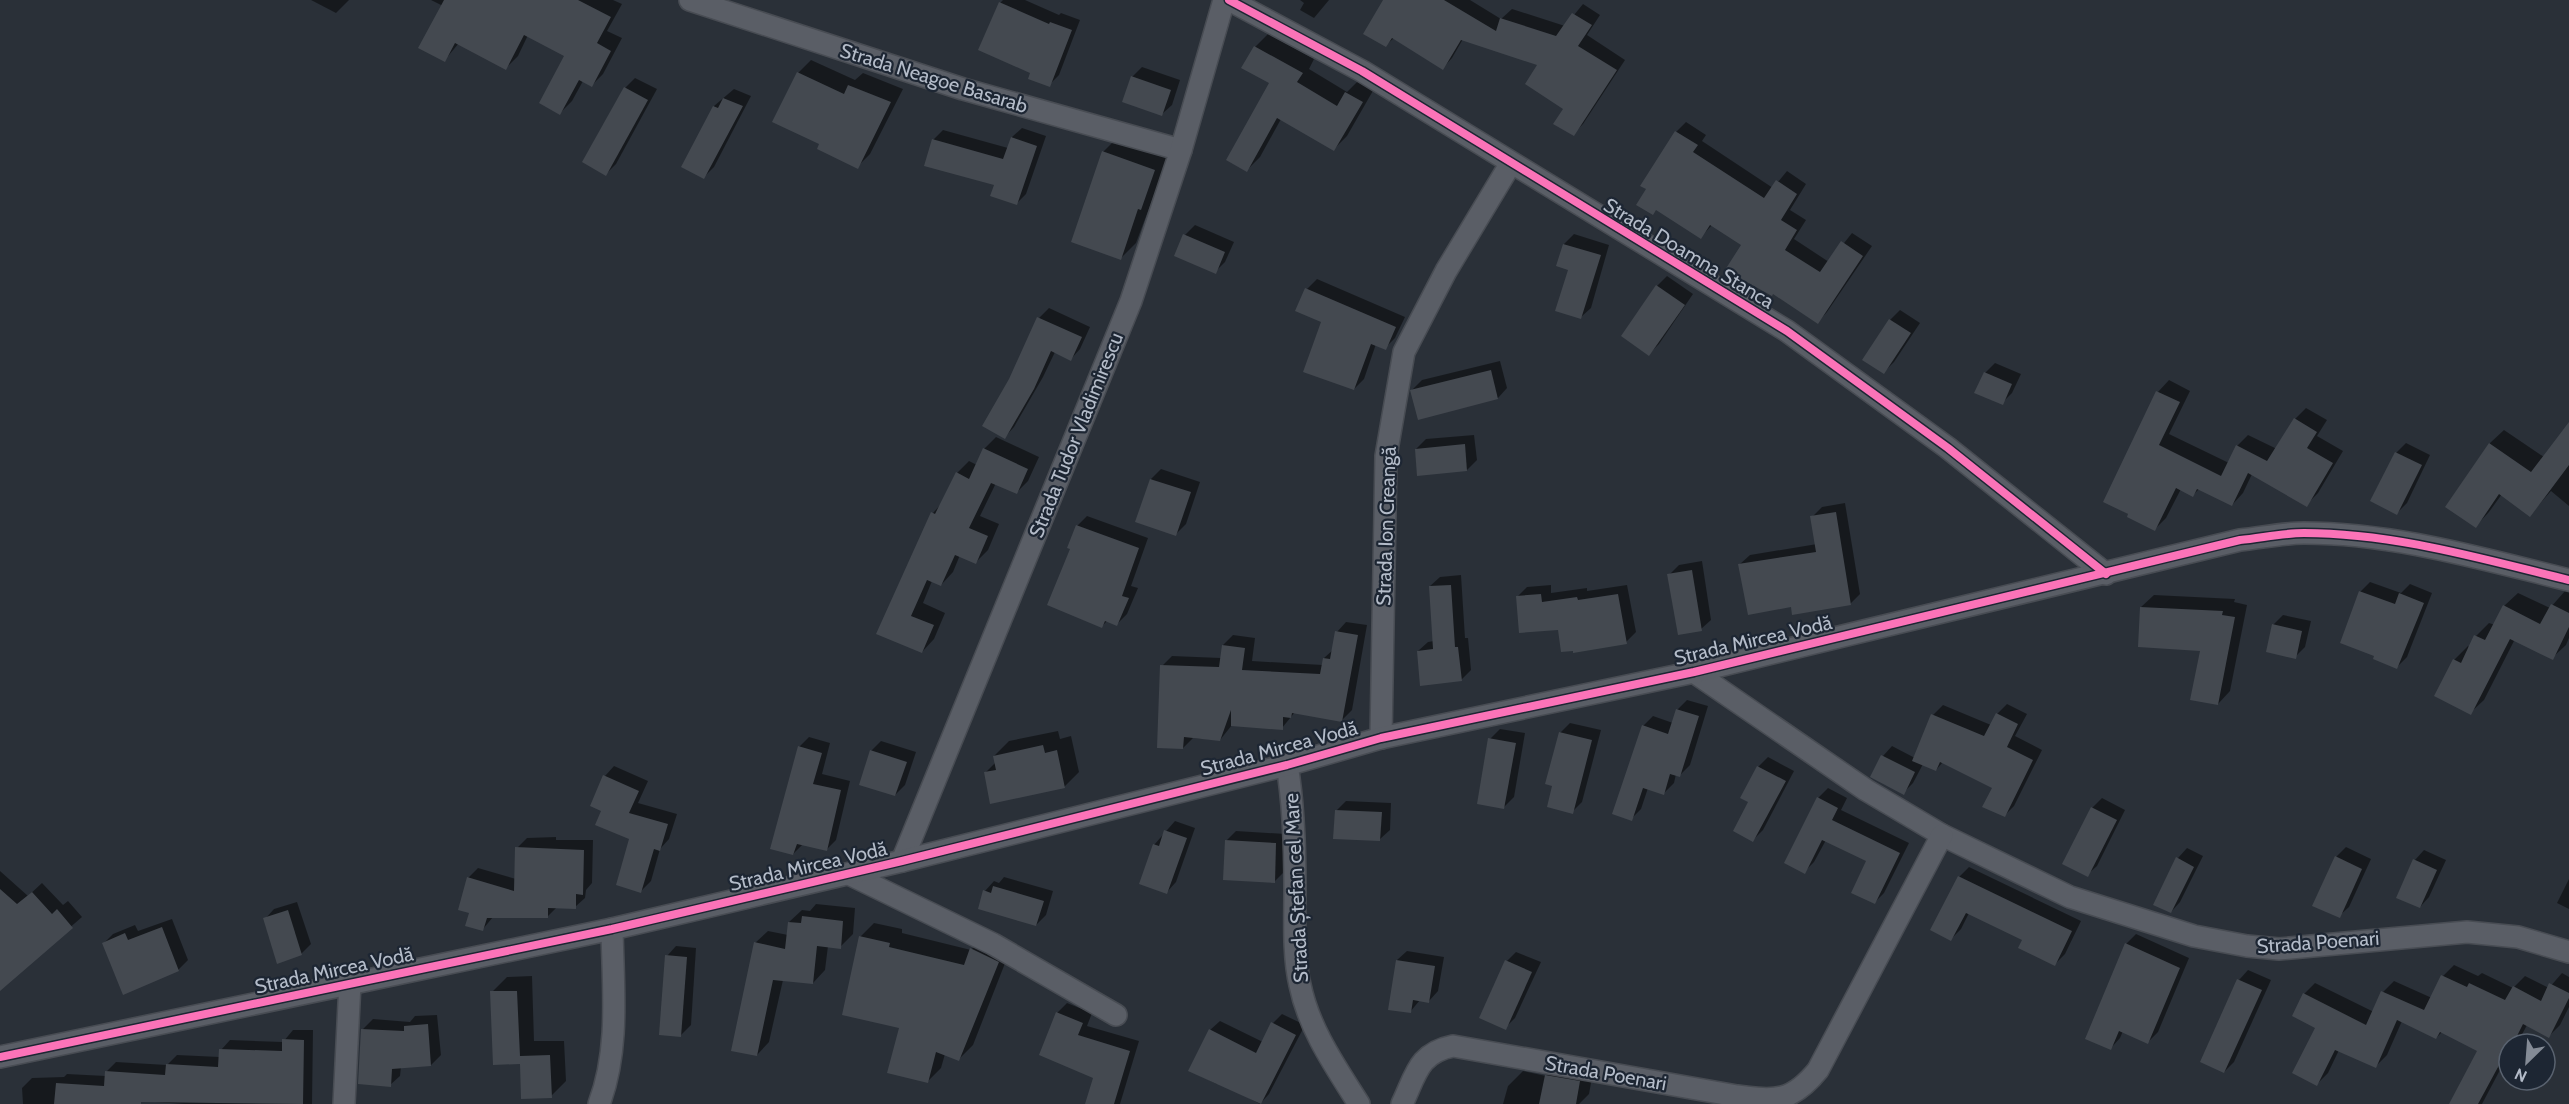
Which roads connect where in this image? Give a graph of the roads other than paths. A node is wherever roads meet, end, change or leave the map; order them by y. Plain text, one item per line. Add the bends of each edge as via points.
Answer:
1 (690, 0) edge
2 (1224, 0) edge
3 (1229, 0) edge
4 (1181, 150) junction
5 (1511, 163) junction
6 (2106, 574) junction
7 (2569, 580) edge
8 (1694, 672) junction
9 (1381, 738) junction
10 (1287, 765) junction
11 (1942, 835) junction
12 (902, 861) junction
13 (849, 874) junction
14 (612, 929) junction
15 (2569, 952) edge
16 (350, 983) junction
17 (1116, 1015) dead end
18 (0, 1057) edge
19 (344, 1104) edge
20 (599, 1104) edge
21 (1359, 1104) edge
22 (1402, 1104) edge

1 - 4 street, Strada Neagoe Basarab via 963,90
2 - 4 street, Strada Tudor Vladimirescu
3 - 5 street, Strada Doamna Stanca via 1362,71
4 - 12 street, Strada Tudor Vladimirescu via 1131,301
5 - 6 street, Strada Doamna Stanca via 1787,331 1948,448
5 - 9 street, Strada Ion Creangă via 1446,271 1404,352 1386,456
6 - 7 street, Strada Mircea Vodă via 2240,540 2302,533 2438,548
6 - 8 street, Strada Mircea Vodă
8 - 9 street, Strada Mircea Vodă
8 - 11 street, Strada Poenari via 1866,790
9 - 10 street, Strada Mircea Vodă
10 - 12 street, Strada Mircea Vodă
10 - 21 street, Strada Ștefan cel Mare via 1294,806 1299,984 1323,1047
11 - 15 street, Strada Poenari via 2070,897 2194,936 2247,946 2279,949 2467,932 2518,937
11 - 22 street, Strada Poenari via 1818,1070 1806,1085 1787,1097 1763,1099 1453,1047 1436,1050 1424,1060
12 - 13 street, Strada Mircea Vodă
13 - 14 street, Strada Mircea Vodă
13 - 17 street via 993,944
14 - 16 street, Strada Mircea Vodă
14 - 20 street via 614,1036
16 - 18 street, Strada Mircea Vodă
16 - 19 street

